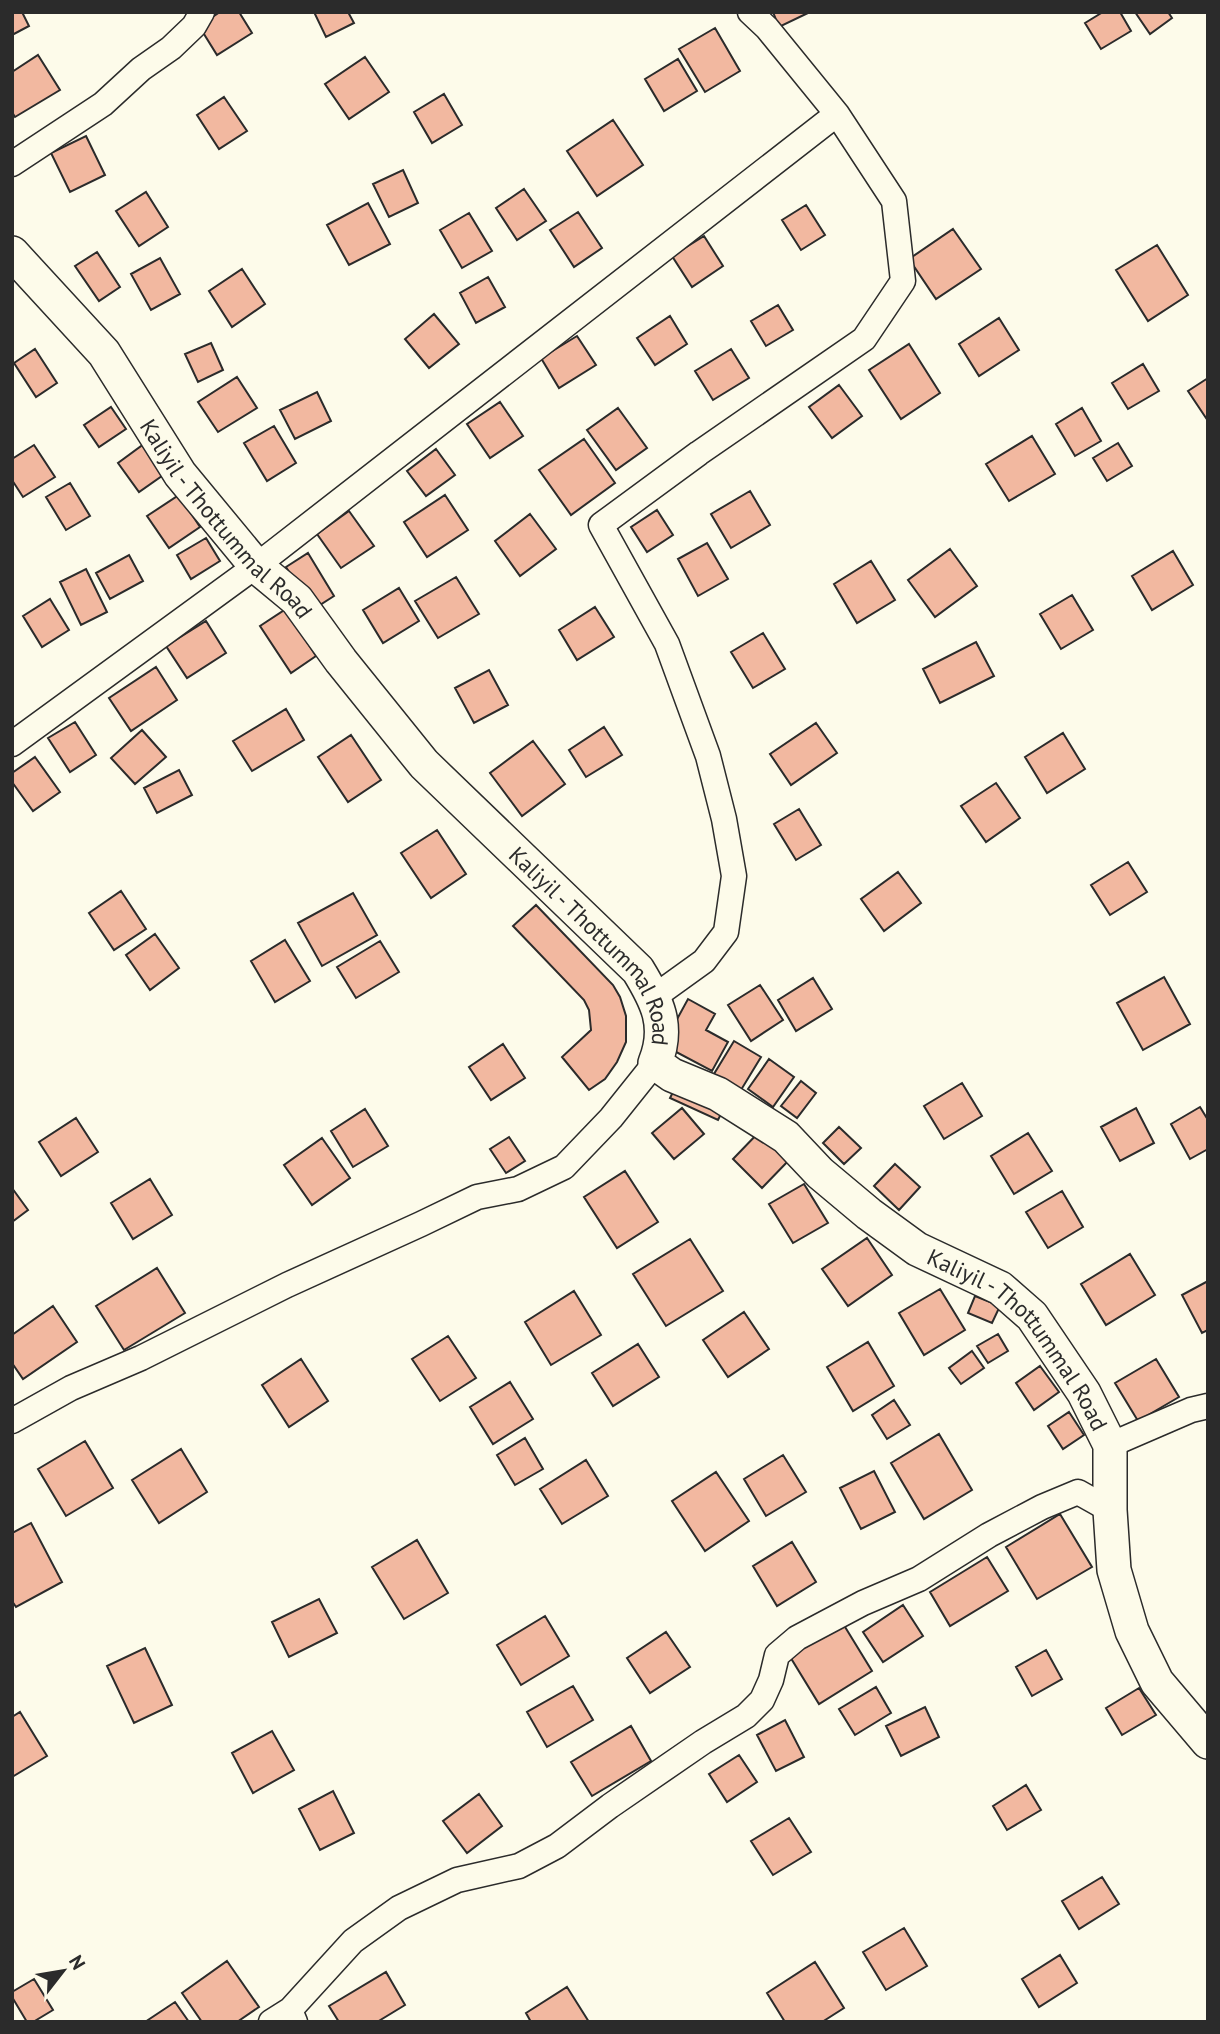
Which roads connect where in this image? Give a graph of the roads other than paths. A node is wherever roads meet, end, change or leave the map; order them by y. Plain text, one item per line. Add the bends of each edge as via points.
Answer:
1 (202, 12) edge
2 (750, 12) edge
3 (837, 114) junction
4 (12, 164) edge
5 (12, 254) edge
6 (256, 566) junction
7 (12, 744) edge
8 (654, 997) junction
9 (656, 1063) junction
10 (1208, 1406) edge
11 (12, 1421) edge
12 (1110, 1445) junction
13 (1111, 1510) junction
14 (1208, 1742) edge
15 (285, 2018) edge

1 - 4 street via 171,48 103,104
2 - 3 street
3 - 6 street
3 - 8 street via 894,201 903,281 864,339 601,525 667,644 708,756 734,876 726,932 704,961
5 - 6 main road, Kaliyil - Thottummal Road via 104,353 180,474
6 - 7 street
6 - 8 main road, Kaliyil - Thottummal Road via 297,600 424,764 638,970
8 - 9 main road, Kaliyil - Thottummal Road via 661,1017
9 - 11 street via 564,1167 518,1189 477,1196 71,1388
9 - 12 main road, Kaliyil - Thottummal Road via 672,1075 718,1094 786,1137 869,1214 918,1249 1000,1288 1032,1316 1084,1393
10 - 12 street
12 - 13 main road, Kaliyil - Thottummal Road
13 - 14 main road, Kaliyil - Thottummal Road via 1114,1570 1132,1632 1157,1682
13 - 15 street via 1079,1492 1069,1495 989,1535 919,1579 797,1638 776,1655 762,1700 746,1716 557,1846 519,1866 457,1880 398,1908 353,1941

